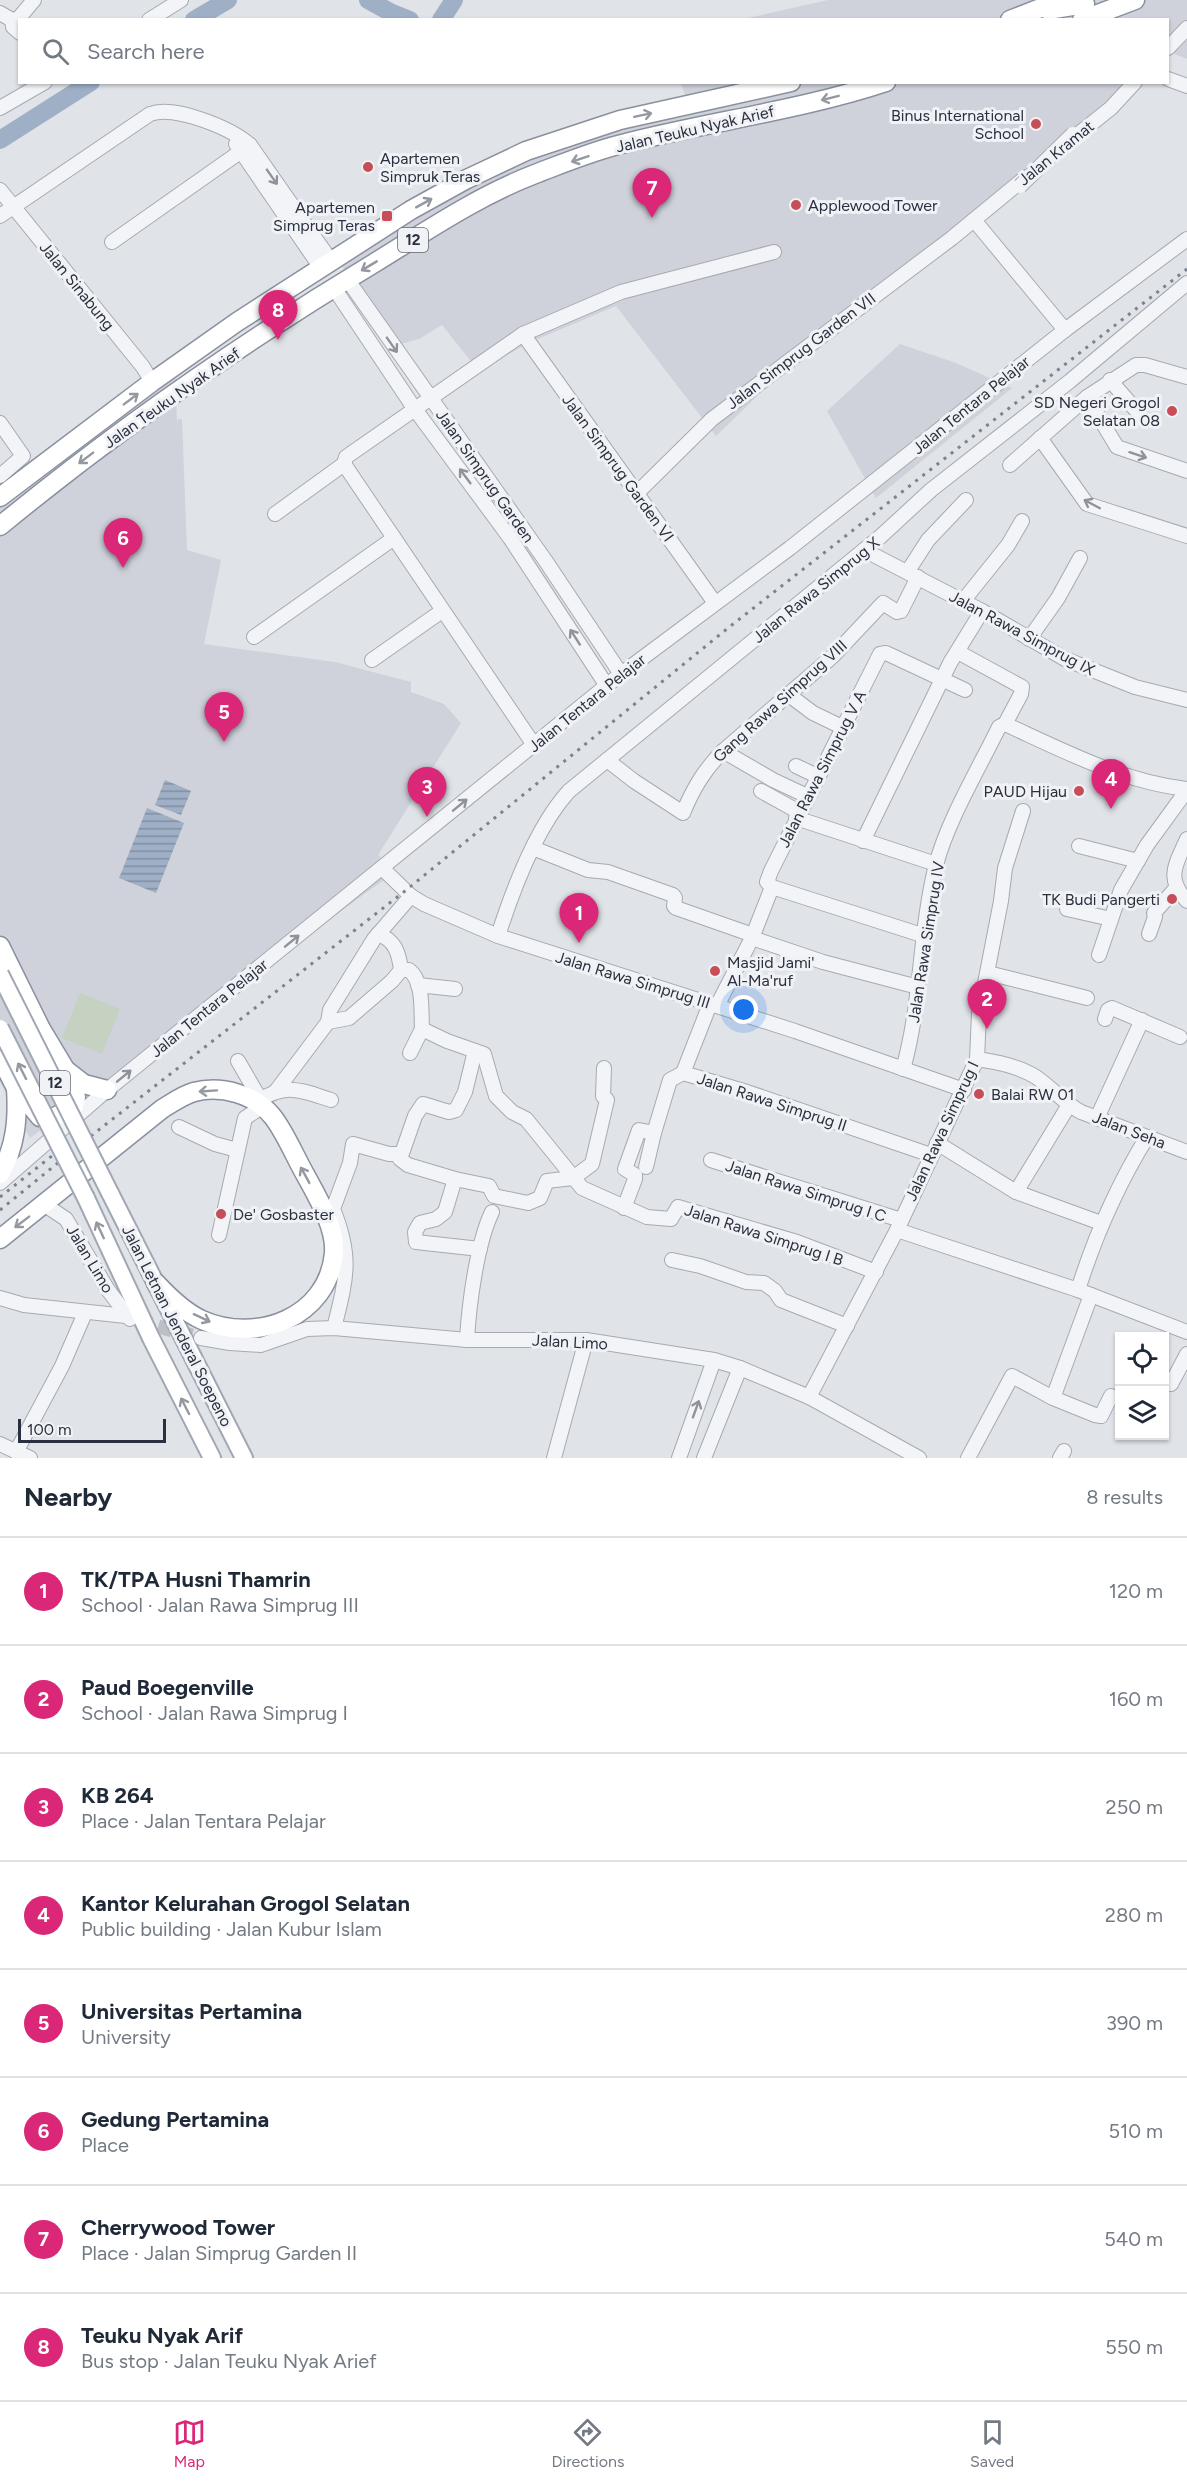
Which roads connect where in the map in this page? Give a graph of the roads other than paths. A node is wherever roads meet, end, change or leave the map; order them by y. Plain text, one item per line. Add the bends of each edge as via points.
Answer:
1 (34, 0) edge
2 (181, 0) edge
3 (1061, 0) edge
4 (1135, 0) edge
5 (1087, 8) edge
6 (1036, 11) junction
7 (6, 17) edge
8 (19, 18) edge
9 (152, 18) edge
10 (1016, 18) edge
11 (1060, 18) edge
12 (1187, 24) edge
13 (1187, 28) edge
14 (18, 31) edge
15 (1169, 40) edge
16 (1169, 46) edge
17 (1169, 81) edge
18 (42, 84) edge
19 (781, 84) edge
20 (879, 84) edge
21 (1124, 84) edge
22 (1133, 84) edge
23 (1187, 86) edge
24 (0, 108) edge
25 (245, 148) junction
26 (0, 190) edge
27 (13, 207) junction
28 (0, 216) edge
29 (976, 223) junction
30 (1187, 239) edge
31 (112, 242) dead end
32 (774, 252) dead end
33 (326, 264) junction
34 (1187, 283) edge
35 (340, 284) junction
36 (1065, 330) junction
37 (523, 334) junction
38 (1187, 377) edge
39 (1110, 380) junction
40 (152, 382) junction
41 (1087, 397) junction
42 (430, 398) junction
43 (414, 408) junction
44 (1141, 416) dead end
45 (0, 423) edge
46 (1040, 438) junction
47 (344, 464) junction
48 (1010, 465) dead end
49 (1187, 471) edge
50 (0, 476) edge
51 (637, 493) junction
52 (0, 497) edge
53 (966, 500) dead end
54 (275, 514) dead end
55 (1022, 522) dead end
56 (0, 526) edge
57 (524, 530) junction
58 (1187, 536) edge
59 (394, 538) junction
60 (510, 538) junction
61 (864, 550) junction
62 (1080, 558) dead end
63 (545, 560) junction
64 (531, 569) junction
65 (913, 574) junction
66 (963, 601) junction
67 (715, 603) junction
68 (442, 611) junction
69 (982, 611) junction
70 (254, 637) dead end
71 (1029, 639) junction
72 (958, 652) junction
73 (372, 660) dead end
74 (621, 674) junction
75 (942, 679) junction
76 (607, 686) junction
77 (965, 690) dead end
78 (789, 695) junction
79 (1187, 700) edge
80 (1005, 724) junction
81 (842, 727) junction
82 (534, 745) junction
83 (723, 751) junction
84 (607, 760) junction
85 (796, 766) dead end
86 (817, 776) junction
87 (1187, 790) edge
88 (761, 791) dead end
89 (807, 796) junction
90 (1023, 811) dead end
91 (798, 815) junction
92 (1187, 839) edge
93 (863, 841) junction
94 (1079, 846) dead end
95 (533, 848) junction
96 (1138, 861) junction
97 (936, 864) junction
98 (382, 869) junction
99 (772, 886) junction
100 (1176, 888) junction
101 (411, 896) junction
102 (1186, 900) edge
103 (1067, 909) dead end
104 (1111, 919) junction
105 (378, 934) junction
106 (1149, 934) dead end
107 (498, 936) junction
108 (753, 936) junction
109 (925, 936) junction
110 (0, 946) edge
111 (1099, 955) dead end
112 (401, 970) junction
113 (988, 972) junction
114 (0, 974) edge
115 (418, 985) junction
116 (918, 987) junction
117 (455, 989) dead end
118 (1087, 998) dead end
119 (713, 1005) junction
120 (1105, 1019) dead end
121 (1142, 1020) junction
122 (328, 1022) junction
123 (0, 1028) edge
124 (422, 1029) junction
125 (1180, 1036) dead end
126 (475, 1051) junction
127 (410, 1053) dead end
128 (0, 1057) edge
129 (976, 1059) junction
130 (238, 1060) dead end
131 (604, 1068) dead end
132 (65, 1069) junction
133 (903, 1069) junction
134 (683, 1073) junction
135 (16, 1088) junction
136 (107, 1090) junction
137 (964, 1090) junction
138 (276, 1091) junction
139 (331, 1100) dead end
140 (260, 1102) junction
141 (1069, 1105) junction
142 (1097, 1118) junction
143 (179, 1126) dead end
144 (654, 1133) junction
145 (1147, 1137) junction
146 (934, 1149) junction
147 (237, 1150) junction
148 (1187, 1152) edge
149 (400, 1154) junction
150 (711, 1160) dead end
151 (646, 1167) dead end
152 (0, 1174) edge
153 (573, 1178) junction
154 (455, 1179) junction
155 (0, 1183) edge
156 (1016, 1192) junction
157 (45, 1205) junction
158 (624, 1208) junction
159 (492, 1212) dead end
160 (1101, 1223) junction
161 (899, 1225) junction
162 (219, 1235) dead end
163 (0, 1239) edge
164 (480, 1249) junction
165 (672, 1260) dead end
166 (876, 1272) junction
167 (156, 1283) junction
168 (1078, 1290) junction
169 (1091, 1295) junction
170 (0, 1298) edge
171 (85, 1313) junction
172 (847, 1326) junction
173 (334, 1328) junction
174 (1187, 1332) edge
175 (201, 1338) tunnel mouth
176 (467, 1340) junction
177 (586, 1340) junction
178 (1187, 1354) edge
179 (714, 1360) junction
180 (740, 1368) junction
181 (1172, 1384) dead end
182 (1111, 1396) dead end
183 (809, 1397) junction
184 (1053, 1398) junction
185 (0, 1444) edge
186 (16, 1452) junction
187 (30, 1458) edge
188 (212, 1458) edge
189 (244, 1458) edge
190 (554, 1458) edge
191 (679, 1458) edge
192 (704, 1458) edge
193 (919, 1458) edge
194 (968, 1458) edge

1 - 8 street
2 - 9 street
3 - 6 highway
4 - 5 highway
5 - 6 highway
5 - 11 highway
6 - 10 highway
7 - 14 street
12 - 15 street
13 - 16 street
17 - 23 street
18 - 24 street
33 -> 19 highway, Jalan Teuku Nyak Arief / 12 via 411,210 526,151 620,120
20 -> 35 highway, Jalan Teuku Nyak Arief / 12 via 774,112 624,143 536,174 489,194
21 - 29 street, bridge via 1020,186
22 - 29 street, Jalan Kramat via 1111,108
25 - 27 street via 236,143 235,133 159,111
25 - 31 street
25 - 33 street
26 - 27 street, Jalan Sinabung
27 - 28 street
27 - 40 street, Jalan Sinabung
29 - 36 street
29 - 51 street, Jalan Simprug Garden VII via 712,418
30 - 36 street, Jalan Tentara Pelajar
32 - 37 street via 621,292
33 - 40 highway, Jalan Teuku Nyak Arief / 12
34 - 61 street, Jalan Rawa Simprug X via 931,490
35 -> 42 street, Jalan Simprug Garden
35 - 43 street, Jalan Simprug Garden
35 -> 56 highway, Jalan Teuku Nyak Arief / 12 via 159,404
36 - 67 street, Jalan Tentara Pelajar
37 - 42 street
37 - 51 street, Jalan Simprug Garden VI
38 - 39 street via 1145,365 1125,364
39 - 41 street
39 - 44 street
52 -> 40 highway, Jalan Teuku Nyak Arief / 12
41 - 46 street
41 -> 49 street via 1117,447
42 - 43 street
42 - 57 street, Jalan Simprug Garden
43 - 47 street, Jalan Simprug Garden via 346,457
60 -> 43 street, Jalan Simprug Garden
45 - 50 street via 23,456
46 - 48 street
58 -> 46 street via 1087,504
47 - 54 street, Jalan Simprug Garden
47 - 59 street
51 - 67 street, Jalan Simprug Garden VI
53 - 65 street via 927,540
55 - 66 street
57 - 60 street
57 - 63 street, Jalan Simprug Garden
59 - 68 street
59 - 70 street
60 - 64 street, Jalan Simprug Garden
61 - 65 street, Jalan Rawa Simprug IX
61 - 84 street, Jalan Rawa Simprug X
62 - 71 street
63 - 64 street
63 - 74 street, Jalan Simprug Garden
76 -> 64 street, Jalan Simprug Garden
65 - 66 street, Jalan Rawa Simprug IX
65 - 78 street, Gang Rawa Simprug VIII via 901,610 897,612 883,603 833,657
66 - 69 street, Jalan Rawa Simprug IX
67 - 74 street, Jalan Tentara Pelajar
68 - 73 street
68 - 82 street
69 - 71 street, Jalan Rawa Simprug IX
69 - 72 street
71 - 79 street, Jalan Rawa Simprug IX via 1065,659 1137,688
72 - 75 street
72 - 80 street, Jalan Rawa Simprug IV via 1022,687
74 - 76 street, Jalan Tentara Pelajar
75 - 77 street
75 - 81 street, Jalan Rawa Simprug V A via 883,653
75 - 93 street
76 - 82 street, Jalan Tentara Pelajar
78 - 81 street via 813,713
78 - 83 street, Gang Rawa Simprug VIII
80 - 87 street via 1091,763 1163,787
80 - 97 street, Jalan Rawa Simprug IV via 999,727
81 - 86 street, Jalan Rawa Simprug V A
98 -> 82 street, Jalan Tentara Pelajar
83 - 84 street, Gang Rawa Simprug VIII via 706,768 683,813
83 - 89 street
84 - 95 street, Jalan Rawa Simprug X via 559,802
85 - 86 street
86 - 89 street, Jalan Rawa Simprug V A
87 - 96 street
88 - 91 street
89 - 91 street, Jalan Rawa Simprug V A
90 - 113 street, Jalan Rawa Simprug I via 1005,868
91 - 93 street
91 - 99 street, Jalan Rawa Simprug V A via 771,871 767,882
92 - 100 street via 1173,874
93 - 97 street
94 - 96 street
95 - 107 street, Jalan Rawa Simprug X
95 - 108 street via 588,870 608,872 673,895 676,908
96 - 104 street via 1121,890
97 - 109 street, Jalan Rawa Simprug IV
98 - 101 street, Jalan Rawa Simprug III
136 -> 98 street, Jalan Tentara Pelajar
99 - 108 street, Jalan Rawa Simprug II
99 - 109 street
100 - 102 street
100 - 106 street via 1154,913
101 - 105 street
101 - 107 street, Jalan Rawa Simprug III
103 - 104 street
104 - 111 street
105 - 112 street via 394,944
105 - 122 street via 330,1010
107 - 119 street, Jalan Rawa Simprug III
108 - 116 street via 823,962
108 - 119 street, Jalan Rawa Simprug II
109 - 116 street, Jalan Rawa Simprug IV
110 - 132 highway
112 - 115 street via 413,972
112 - 122 street via 349,1018
113 - 118 street
113 - 129 street, Jalan Rawa Simprug I via 979,1014
114 - 167 main road, Jalan Letnan Jenderal Soepeno / 12, bridge
115 - 117 street
115 - 124 street
116 - 133 street, Jalan Rawa Simprug IV
119 - 133 street, Jalan Rawa Simprug III
119 - 134 street, Jalan Rawa Simprug II
120 - 121 street via 1112,1008
121 - 125 street
121 - 142 street
122 - 138 street
188 -> 123 main road, Jalan Letnan Jenderal Soepeno, bridge
124 - 126 street
124 - 127 street
126 - 149 street via 465,1092 456,1110 448,1113 423,1104
126 - 153 street via 485,1055 496,1096 526,1119
128 - 135 highway
129 - 137 street, Jalan Rawa Simprug I
129 - 141 street, Jalan Seha via 1023,1071
130 - 140 street
131 - 153 street via 603,1096 607,1100 591,1164
132 - 135 highway via 75,1101 61,1115 39,1118
132 - 136 highway via 84,1084
133 - 137 street, Jalan Rawa Simprug III
134 - 144 street via 670,1080
134 - 146 street, Jalan Rawa Simprug II
135 - 152 highway via 15,1138
136 - 155 street, Jalan Tentara Pelajar
137 - 146 street, Jalan Rawa Simprug I
138 - 139 street via 284,1088
138 - 140 street
140 - 147 street via 245,1118
140 -> 157 highway via 225,1090 192,1093 162,1109
167 -> 140 highway via 175,1303 202,1320 234,1329 258,1329 285,1322 318,1295 330,1272 333,1240 314,1191 276,1122
141 - 142 street, Jalan Seha
141 - 156 street
142 - 145 street, Jalan Seha
143 - 147 street via 219,1146
144 - 151 street
144 - 158 street via 639,1130 625,1169 635,1179
145 - 148 street, Jalan Seha
145 - 160 street
146 - 156 street, Jalan Rawa Simprug II
146 - 161 street, Jalan Rawa Simprug I
147 - 162 street
149 - 154 street via 404,1164
149 - 173 street via 389,1155 353,1144 333,1209 342,1231 347,1276
150 - 161 street, Jalan Rawa Simprug I C
153 - 154 street via 547,1181 540,1198 528,1203 494,1196 489,1186
153 - 158 street via 582,1188
154 - 164 street via 445,1212 420,1223 415,1239 418,1244
156 - 160 street, Jalan Rawa Simprug II
157 -> 163 highway
157 - 171 street, Jalan Limo via 66,1219 128,1317
158 - 166 street, Jalan Rawa Simprug I B via 653,1218 671,1219 678,1207 797,1242
159 - 164 street
160 - 168 street
161 - 166 street, Jalan Rawa Simprug I
161 - 168 street, Jalan Rawa Simprug I C
164 - 176 street
165 - 172 street via 746,1282 764,1283 781,1300
166 - 172 street, Jalan Rawa Simprug I
167 - 189 main road, Jalan Letnan Jenderal Soepeno
168 - 169 street, Jalan Rawa Simprug I C
169 - 174 street, Jalan Rawa Simprug I C
169 - 184 street
170 - 171 street
171 - 186 street
172 - 183 street, Jalan Rawa Simprug I
173 - 175 street, Jalan Limo via 307,1329 261,1345
173 - 176 street, Jalan Limo
176 - 177 street, Jalan Limo
177 - 179 street, Jalan Limo
177 - 190 street
178 - 181 street
179 - 180 street, Jalan Limo
191 -> 179 street
180 - 183 street, Jalan Limo
180 - 192 street
182 - 184 street via 1101,1416
183 - 193 street, Jalan Limo
184 - 194 street via 1012,1376
185 - 186 street
186 - 187 street

